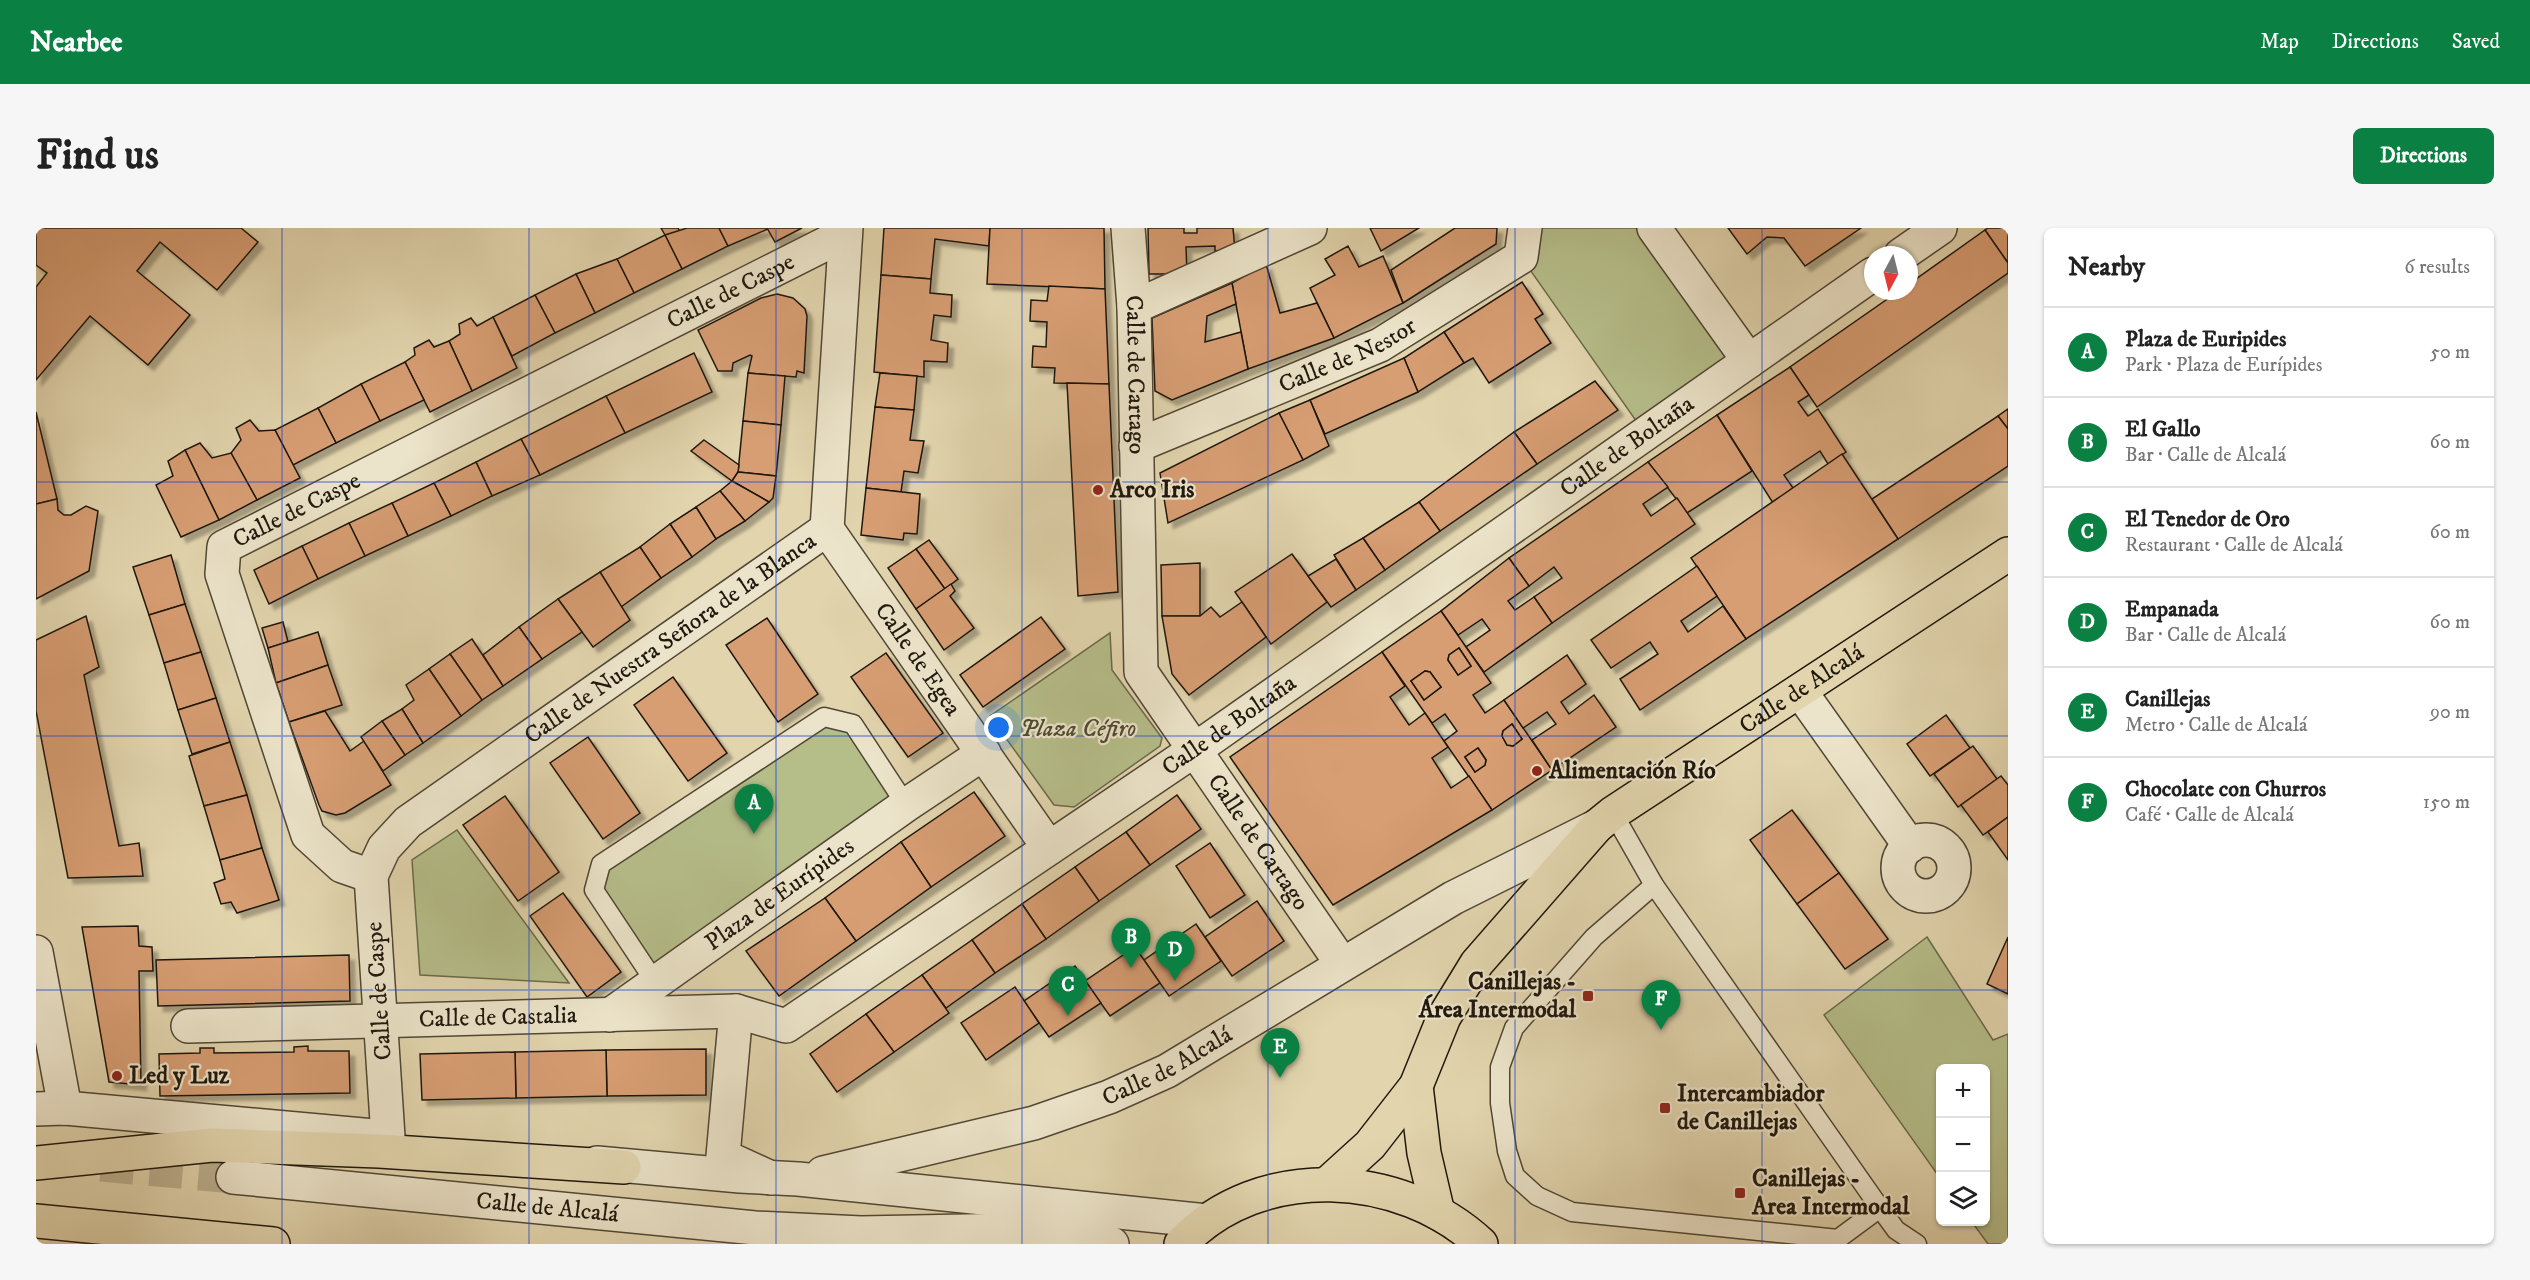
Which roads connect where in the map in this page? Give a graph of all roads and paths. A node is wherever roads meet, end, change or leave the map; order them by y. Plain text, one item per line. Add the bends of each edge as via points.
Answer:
1 (1128, 228) edge
2 (1310, 228) edge
3 (1525, 228) edge
4 (1654, 228) edge
5 (1940, 228) edge
6 (846, 231) edge
7 (1914, 246) edge
8 (1864, 280) edge
9 (1134, 307) junction
10 (1749, 361) junction
11 (1136, 446) junction
12 (827, 529) junction
13 (2008, 554) edge
14 (1800, 692) junction
15 (1194, 751) junction
16 (984, 753) junction
17 (906, 805) junction
18 (1605, 819) junction
19 (1910, 846) dead end
20 (1049, 848) junction
21 (371, 876) junction
22 (1654, 885) junction
23 (36, 952) edge
24 (1342, 964) junction
25 (655, 982) junction
26 (736, 1011) junction
27 (610, 1015) junction
28 (382, 1021) junction
29 (188, 1026) dead end
30 (1416, 1086) junction
31 (50, 1108) edge
32 (388, 1137) junction
33 (36, 1163) edge
34 (624, 1167) junction
35 (233, 1177) tunnel mouth
36 (785, 1178) junction
37 (1327, 1184) junction
38 (1880, 1208) junction
39 (1438, 1214) junction
40 (36, 1221) edge
41 (1207, 1221) junction
42 (1897, 1237) edge
43 (273, 1244) edge
44 (1112, 1244) edge
45 (1181, 1244) edge
46 (1482, 1244) edge
47 (1917, 1244) edge

1 - 9 street, Calle de Cartago
2 - 9 street
3 - 11 street, Calle de Nestor via 1521,257 1380,345
4 - 10 street
5 - 7 street
6 - 12 street, Calle de Nuestra Señora de la Blanca
6 - 21 street, Calle de Caspe via 224,547 222,574 308,835 342,866
8 - 10 street, Calle de Boltaña
9 - 11 street, Calle de Cartago
10 - 15 street, Calle de Boltaña
11 - 15 street, Calle de Cartago via 1141,672
12 - 16 street, Calle de Egea
12 - 21 street, Calle de Nuestra Señora de la Blanca via 408,822 384,848
13 - 14 main road, Calle de Alcalá
14 - 18 main road, Calle de Alcalá
14 - 19 street
15 - 20 street, Calle de Boltaña
15 - 24 street, Calle de Cartago
16 - 17 street, Plaza de Eurípides
16 - 20 street, Calle de Egea
17 - 25 street, Plaza de Eurípides
17 - 25 lane via 853,724 824,717 601,864 594,890
18 - 22 lane
18 - 24 street, Calle de Alcalá via 1453,898
18 - 30 main road, Calle de Alcalá via 1477,963 1444,1017
20 - 26 street, Calle de Boltaña via 786,1026
21 - 28 street, Calle de Caspe
22 - 38 lane
22 - 38 lane via 1594,937 1514,1028 1500,1067 1500,1103 1515,1176 1537,1196 1572,1212 1838,1239
23 - 31 street
24 - 36 street, Calle de Alcalá via 1167,1071 1108,1097 1034,1123
25 - 27 street, Plaza de Eurípides
26 - 27 street, Calle de Castalia
26 - 36 street via 723,1156
27 - 28 street, Calle de Castalia
28 - 29 street, Calle de Castalia
28 - 32 street, Calle de Caspe
30 - 37 main road, Calle de Alcalá via 1370,1145
30 - 39 main road, Calle de Alcalá via 1424,1153
31 - 32 street, Calle de Alcalá
32 - 34 street, Calle de Alcalá
33 - 34 main road via 212,1145
34 - 36 street, Calle de Alcalá
35 - 44 street, Calle de Alcalá via 755,1228 861,1233 1077,1229
36 - 41 street, Calle de Alcalá
37 - 39 main road via 1366,1187 1403,1197
37 - 41 main road via 1262,1193
38 - 42 lane
39 - 46 main road
40 - 43 main road
41 - 45 main road
42 - 47 lane

